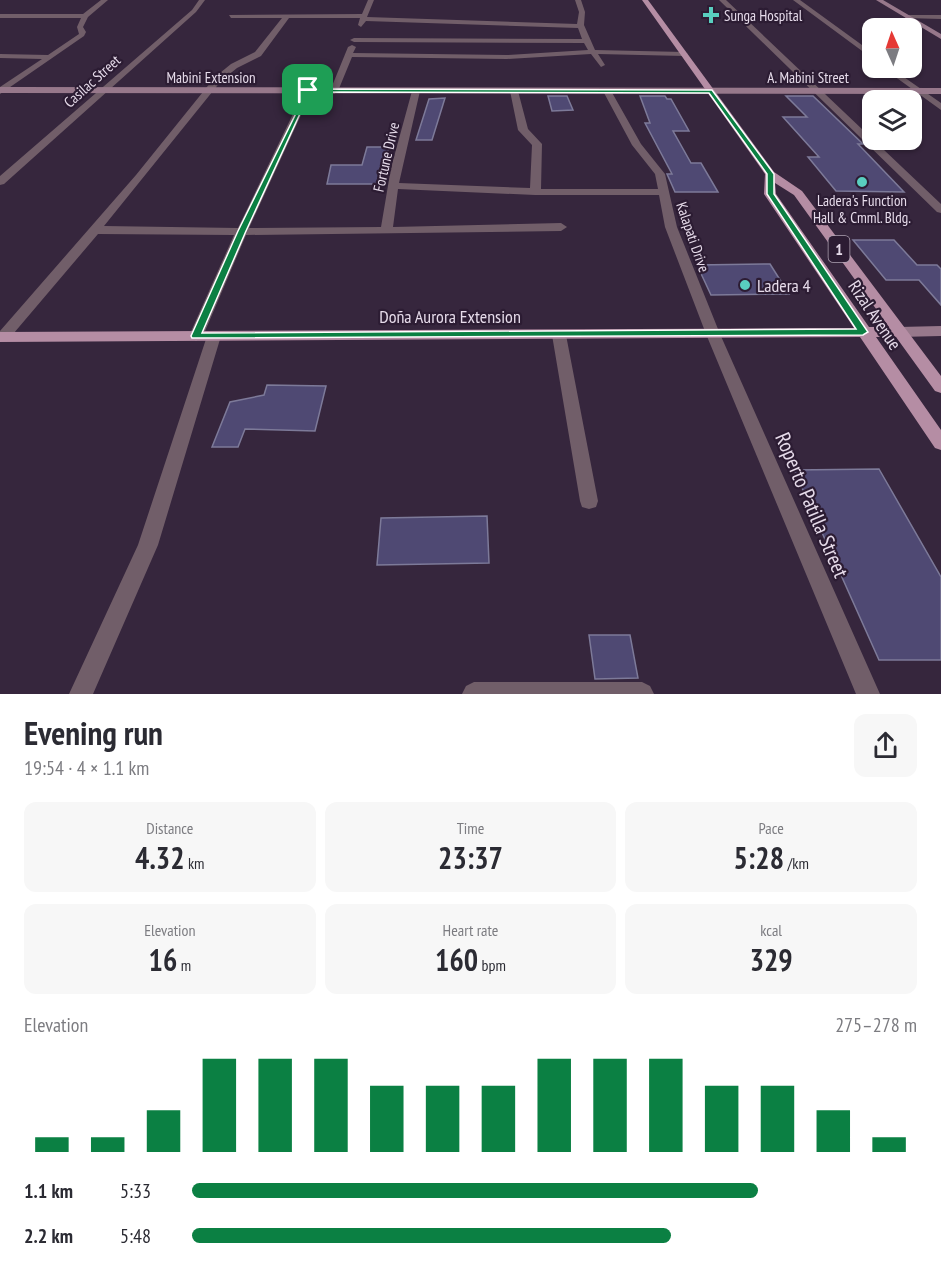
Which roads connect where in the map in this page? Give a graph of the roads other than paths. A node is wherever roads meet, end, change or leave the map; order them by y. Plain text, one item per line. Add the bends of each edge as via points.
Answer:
1 (105, 0) edge
2 (202, 0) edge
3 (371, 0) edge
4 (578, 0) edge
5 (645, 0) edge
6 (722, 0) edge
7 (796, 0) edge
8 (879, 0) edge
9 (0, 16) edge
10 (85, 16) junction
11 (231, 16) dead end
12 (287, 16) junction
13 (907, 17) junction
14 (941, 17) edge
15 (364, 18) junction
16 (581, 26) junction
17 (941, 37) edge
18 (354, 40) junction
19 (587, 41) junction
20 (862, 49) edge
21 (593, 52) junction
22 (684, 54) junction
23 (349, 55) junction
24 (0, 56) edge
25 (50, 57) junction
26 (601, 65) dead end
27 (901, 78) edge
28 (0, 90) edge
29 (104, 90) junction
30 (209, 90) junction
31 (308, 90) junction
32 (918, 90) edge
33 (334, 91) junction
34 (416, 91) junction
35 (514, 91) junction
36 (607, 91) junction
37 (710, 91) junction
38 (819, 91) junction
39 (862, 91) edge
40 (922, 91) edge
41 (941, 91) edge
42 (922, 93) edge
43 (941, 107) edge
44 (770, 174) junction
45 (0, 182) edge
46 (393, 186) junction
47 (535, 192) junction
48 (663, 192) junction
49 (941, 210) edge
50 (561, 227) dead end
51 (94, 230) junction
52 (386, 230) junction
53 (242, 231) junction
54 (941, 331) edge
55 (863, 332) junction
56 (899, 332) junction
57 (713, 334) junction
58 (559, 335) junction
59 (205, 336) junction
60 (2, 337) edge
61 (941, 387) edge
62 (941, 443) edge
63 (589, 501) dead end
64 (81, 694) edge
65 (474, 694) edge
66 (642, 694) edge
67 (868, 694) edge

1 - 10 street
2 - 29 street, Casilac Street
3 - 15 street
4 - 16 street
5 - 22 main road, Rizal Avenue / 1
6 - 38 street
7 - 20 street
8 - 13 street
9 - 10 street
10 - 25 street via 80,27 82,35
11 - 12 street
12 - 15 street
12 - 30 street via 258,54 234,66
13 - 14 street
13 - 17 street
15 - 16 street
15 - 18 street
16 - 19 street
18 - 19 street
18 - 23 street
19 - 21 street
21 - 22 street
21 - 23 street via 527,57
21 - 26 street
22 - 37 main road, Rizal Avenue / 1
23 - 33 street
24 - 25 street
25 - 28 street
27 - 32 street
28 - 29 street, Mabini Extension
29 - 30 street, Mabini Extension
29 - 45 street, Casilac Street
30 - 31 street, Mabini Extension
30 - 51 street
31 - 33 street, Mabini Extension
31 - 53 street
33 - 34 street, Mabini Extension
34 - 35 street, Mabini Extension
34 - 46 street, Fortune Drive
35 - 36 street, Mabini Extension
35 - 47 street via 523,130 537,144
36 - 37 street, Mabini Extension
36 - 48 street, Kalapati Drive via 637,145 660,174
37 - 38 street, A. Mabini Street
37 - 44 main road, Rizal Avenue / 1
38 - 39 street, A. Mabini Street
38 - 49 street
40 - 41 street, A. Mabini Street
42 - 43 street
44 - 55 main road, Rizal Avenue / 1 via 770,194
44 - 56 main road, Rizal Avenue / 1 via 798,193
46 - 47 street
46 - 52 street, Fortune Drive
47 - 48 street
48 - 57 street, Kalapati Drive via 671,227
50 - 52 street
51 - 53 street
51 - 60 street
52 - 53 street
53 - 59 street
54 - 56 street
55 - 56 main road, Doña Aurora Extension
55 - 57 main road, Doña Aurora Extension
55 - 62 main road, Rizal Avenue / 1
56 - 61 main road, Rizal Avenue / 1
57 - 58 main road, Doña Aurora Extension
57 - 67 street, Roperto Patilla Street
58 - 59 main road, Doña Aurora Extension
58 - 63 street
59 - 60 main road, Doña Aurora Extension
59 - 64 street via 148,545
65 - 66 street

